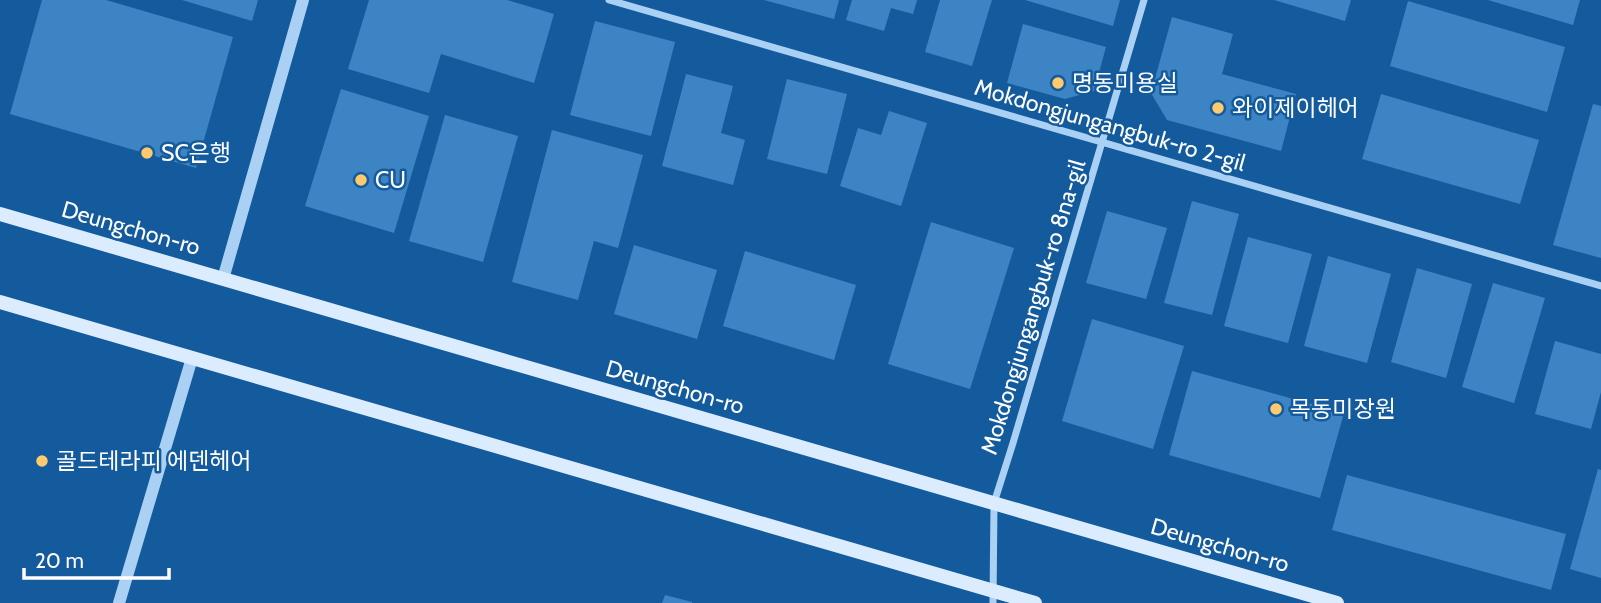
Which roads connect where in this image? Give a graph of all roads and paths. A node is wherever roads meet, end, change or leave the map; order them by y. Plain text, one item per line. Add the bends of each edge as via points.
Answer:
1 (303, 0) edge
2 (608, 0) edge
3 (1144, 0) edge
4 (1102, 142) junction
5 (0, 214) edge
6 (223, 279) junction
7 (1601, 286) edge
8 (0, 302) edge
9 (192, 358) junction
10 (993, 503) junction
11 (993, 597) edge
12 (119, 603) edge
13 (1035, 603) edge
14 (1337, 603) edge

1 - 6 street
2 - 4 street, Mokdongjungangbuk-ro 2-gil
3 - 4 street, Mokdongjungangbuk-ro 8na-gil
4 - 7 street, Mokdongjungangbuk-ro 2-gil
4 - 10 street, Mokdongjungangbuk-ro 8na-gil
5 - 6 main road, Deungchon-ro
6 - 10 main road, Deungchon-ro
8 - 9 main road
9 - 11 main road
9 - 12 street
10 - 11 street, Mokdongjungangbuk-ro 8na-gil
10 - 14 main road, Deungchon-ro
11 - 13 main road

